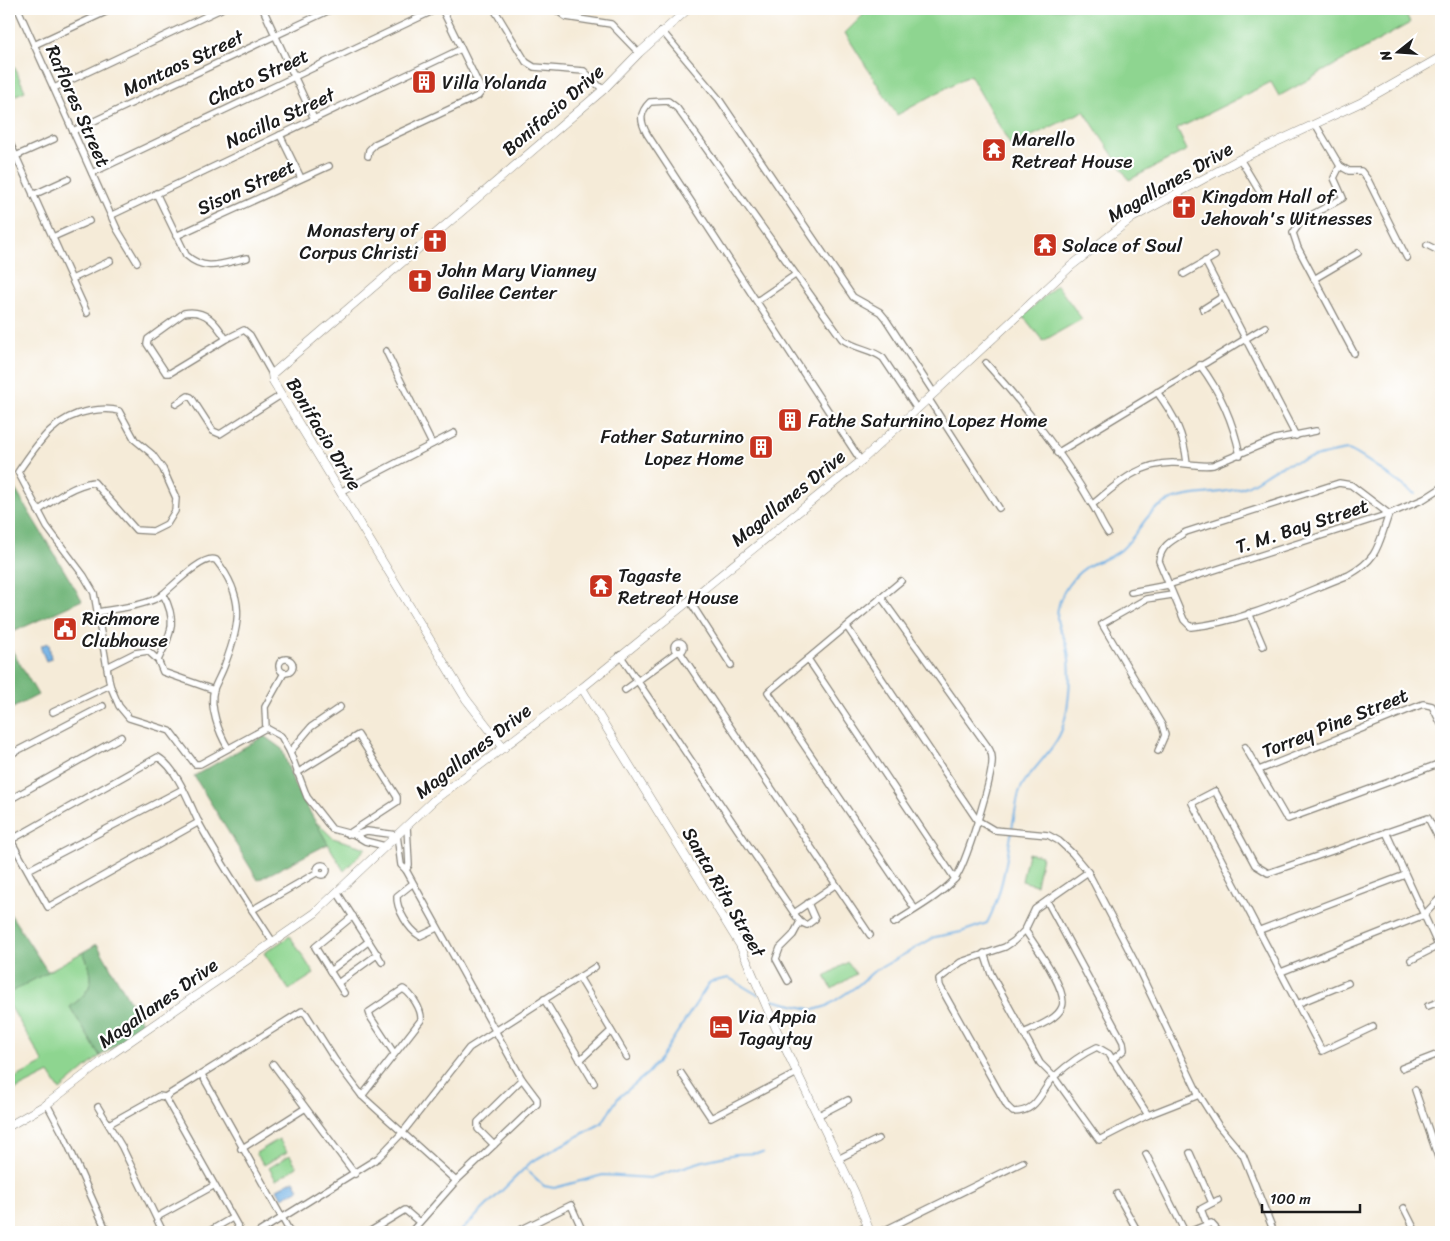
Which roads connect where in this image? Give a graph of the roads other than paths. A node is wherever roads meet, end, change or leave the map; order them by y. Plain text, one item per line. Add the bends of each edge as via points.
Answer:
1 (18, 9) edge
2 (112, 9) edge
3 (221, 9) edge
4 (263, 9) edge
5 (332, 9) edge
6 (437, 9) edge
7 (442, 9) edge
8 (494, 9) edge
9 (555, 9) edge
10 (688, 9) edge
11 (662, 31) junction
12 (275, 36) junction
13 (34, 45) junction
14 (461, 49) junction
15 (639, 53) junction
16 (1441, 57) edge
17 (294, 76) junction
18 (54, 88) junction
19 (603, 90) junction
20 (314, 119) junction
21 (1316, 125) junction
22 (74, 130) junction
23 (280, 135) junction
24 (9, 140) edge
25 (54, 140) dead end
26 (16, 156) junction
27 (368, 156) dead end
28 (9, 159) edge
29 (1240, 159) junction
30 (328, 166) dead end
31 (1340, 166) junction
32 (92, 173) junction
33 (301, 178) junction
34 (68, 179) dead end
35 (156, 194) junction
36 (1261, 194) dead end
37 (34, 195) junction
38 (112, 215) junction
39 (89, 221) dead end
40 (176, 236) junction
41 (53, 237) junction
42 (1427, 245) dead end
43 (1441, 252) edge
44 (1358, 253) dead end
45 (1215, 256) dead end
46 (247, 258) dead end
47 (1407, 258) dead end
48 (110, 261) dead end
49 (1205, 261) junction
50 (137, 262) dead end
51 (1184, 274) dead end
52 (795, 275) junction
53 (1314, 278) junction
54 (72, 279) junction
55 (1222, 297) junction
56 (756, 301) junction
57 (1203, 309) dead end
58 (87, 313) dead end
59 (1265, 327) dead end
60 (1244, 338) junction
61 (226, 339) junction
62 (386, 351) dead end
63 (1354, 353) dead end
64 (981, 358) junction
65 (1200, 365) junction
66 (272, 374) junction
67 (1157, 392) junction
68 (281, 395) junction
69 (931, 395) junction
70 (176, 404) dead end
71 (917, 409) junction
72 (1316, 431) dead end
73 (454, 433) dead end
74 (1296, 436) junction
75 (432, 444) junction
76 (1058, 453) junction
77 (1240, 455) junction
78 (861, 461) junction
79 (1187, 463) junction
80 (1441, 488) edge
81 (340, 492) junction
82 (1093, 504) junction
83 (999, 508) dead end
84 (38, 511) junction
85 (1390, 514) junction
86 (1108, 533) dead end
87 (901, 581) dead end
88 (1168, 584) junction
89 (1131, 592) dead end
90 (163, 594) junction
91 (1172, 595) junction
92 (881, 597) junction
93 (689, 600) junction
94 (98, 612) junction
95 (1249, 612) junction
96 (847, 626) junction
97 (1263, 646) dead end
98 (620, 655) junction
99 (808, 659) junction
100 (158, 660) junction
101 (731, 665) dead end
102 (107, 667) junction
103 (284, 673) dead end
104 (638, 681) junction
105 (110, 684) junction
106 (582, 688) junction
107 (214, 690) junction
108 (625, 690) dead end
109 (103, 706) dead end
110 (340, 707) dead end
111 (54, 712) dead end
112 (1441, 724) edge
113 (266, 728) junction
114 (121, 737) dead end
115 (1245, 747) dead end
116 (228, 748) junction
117 (504, 748) junction
118 (1158, 751) dead end
119 (290, 752) junction
120 (9, 755) edge
121 (1441, 763) edge
122 (1259, 770) junction
123 (298, 773) junction
124 (182, 789) junction
125 (9, 800) edge
126 (977, 820) junction
127 (199, 822) junction
128 (407, 826) junction
129 (1386, 832) junction
130 (352, 834) junction
131 (397, 835) junction
132 (10, 838) edge
133 (1441, 843) edge
134 (385, 846) junction
135 (28, 870) junction
136 (406, 870) junction
137 (318, 872) dead end
138 (1088, 872) junction
139 (1405, 875) junction
140 (955, 879) junction
141 (412, 884) junction
142 (835, 885) junction
143 (337, 892) junction
144 (1441, 897) edge
145 (1048, 901) junction
146 (808, 903) junction
147 (915, 909) junction
148 (252, 910) junction
149 (794, 913) junction
150 (1424, 915) junction
151 (353, 916) junction
152 (800, 922) junction
153 (894, 923) dead end
154 (437, 928) junction
155 (1025, 930) junction
156 (1260, 930) junction
157 (870, 935) dead end
158 (369, 941) junction
159 (273, 942) junction
160 (1438, 946) junction
161 (1441, 952) edge
162 (984, 953) junction
163 (378, 954) junction
164 (1411, 960) dead end
165 (382, 962) dead end
166 (595, 967) dead end
167 (330, 971) junction
168 (1281, 972) junction
169 (579, 977) junction
170 (788, 981) dead end
171 (338, 983) junction
172 (1348, 984) dead end
173 (344, 993) dead end
174 (544, 999) junction
175 (1441, 1001) edge
176 (1297, 1004) junction
177 (1428, 1006) dead end
178 (1373, 1026) dead end
179 (494, 1030) junction
180 (611, 1031) junction
181 (1024, 1033) junction
182 (394, 1053) junction
183 (1441, 1053) edge
184 (627, 1057) dead end
185 (580, 1060) junction
186 (1112, 1060) junction
187 (272, 1064) dead end
188 (1402, 1068) dead end
189 (682, 1073) dead end
190 (796, 1073) junction
191 (202, 1075) junction
192 (1054, 1078) junction
193 (522, 1079) junction
194 (594, 1083) dead end
195 (1415, 1090) dead end
196 (1199, 1095) junction
197 (362, 1096) junction
198 (165, 1097) junction
199 (848, 1100) dead end
200 (46, 1104) junction
201 (98, 1107) dead end
202 (304, 1109) junction
203 (1148, 1115) junction
204 (817, 1116) junction
205 (109, 1124) junction
206 (9, 1126) edge
207 (403, 1132) junction
208 (878, 1139) dead end
209 (494, 1145) junction
210 (241, 1148) junction
211 (1190, 1153) dead end
212 (1146, 1154) dead end
213 (838, 1159) junction
214 (1023, 1162) dead end
215 (1441, 1166) edge
216 (355, 1174) junction
217 (456, 1181) junction
218 (213, 1186) junction
219 (1117, 1194) dead end
220 (1404, 1208) dead end
221 (157, 1218) junction
222 (232, 1218) junction
223 (281, 1218) junction
224 (419, 1222) junction
225 (1207, 1225) junction
226 (868, 1229) edge
227 (583, 1231) edge
228 (107, 1232) edge
229 (163, 1232) edge
230 (208, 1232) edge
231 (241, 1232) edge
232 (259, 1232) edge
233 (290, 1232) edge
234 (369, 1232) edge
235 (411, 1232) edge
236 (516, 1232) edge
237 (576, 1232) edge
238 (855, 1232) edge
239 (881, 1232) edge
240 (1138, 1232) edge
241 (1185, 1232) edge
242 (1189, 1232) edge
243 (1219, 1232) edge
244 (1274, 1232) edge
245 (1416, 1232) edge

1 - 13 street, Raflores Street
2 - 13 street
3 - 18 street
4 - 12 street
5 - 12 street, Montaos Street
6 - 17 street, Chato Street
7 - 14 street
8 - 19 street via 526,62 534,67 584,72
9 - 15 street via 566,17 610,24
10 - 11 street, Bonifacio Drive
11 - 15 street, Bonifacio Drive
11 - 69 street via 719,99 853,297 885,318
12 - 17 street
12 - 22 street, Montaos Street
13 - 18 street, Raflores Street
14 - 20 street, Nacilla Street
14 - 27 street via 482,91 478,96 375,144
15 - 19 street, Bonifacio Drive
16 - 21 street, Magallanes Drive
17 - 20 street
17 - 32 street, Chato Street
18 - 22 street, Raflores Street
19 - 66 street, Bonifacio Drive
20 - 23 street, Nacilla Street
21 - 29 street, Magallanes Drive
21 - 31 street
22 - 32 street, Raflores Street
23 - 33 street
23 - 35 street, Nacilla Street
24 - 26 street
25 - 26 street
26 - 28 street
26 - 37 street
29 - 36 street
29 - 64 street, Magallanes Drive via 1132,218 1071,266
30 - 33 street, Sison Street
31 - 47 street via 1349,171 1361,171 1368,180
31 - 53 street via 1334,178 1343,198 1302,220 1293,233
32 - 38 street, Raflores Street
33 - 40 street, Sison Street
34 - 37 street
35 - 38 street, Nacilla Street
35 - 40 street
37 - 41 street
38 - 50 street, Raflores Street
39 - 41 street
40 - 46 street via 186,255 202,266
41 - 54 street
42 - 43 street
44 - 53 street
45 - 49 street
48 - 54 street
49 - 51 street
49 - 55 street
52 - 56 street
52 - 56 street via 677,108 668,101 650,102 642,110 641,122 647,134
52 - 71 street via 842,339 855,348 884,358
53 - 63 street
54 - 58 street
55 - 57 street
55 - 60 street
56 - 78 street
59 - 60 street
60 - 65 street
60 - 74 street
61 - 61 street via 170,373 166,373 147,344 148,339 184,313 191,312 214,320
61 - 66 street via 244,330
62 - 75 street
64 - 69 street, Magallanes Drive
64 - 76 street via 1023,404
65 - 67 street
65 - 77 street via 1230,414
66 - 68 street, Bonifacio Drive
67 - 76 street
67 - 79 street via 1174,415 1183,435
68 - 70 street via 220,434 213,431 191,397
68 - 81 street, Bonifacio Drive
69 - 71 street, Magallanes Drive
69 - 83 street
71 - 78 street, Magallanes Drive
72 - 74 street
73 - 75 street
74 - 77 street via 1275,440
75 - 81 street
76 - 82 street
77 - 79 street via 1213,465
78 - 93 street, Magallanes Drive
79 - 82 street via 1150,465 1124,478
80 - 85 street, T. M. Bay Street
81 - 117 street, Bonifacio Drive via 466,699
82 - 86 street
84 - 84 street via 18,472 51,428 71,415 102,408 120,411 135,440 152,454 163,469 176,498 175,511 168,524 153,531 136,530 94,482 61,495
84 - 94 street via 88,581
85 - 88 street, T. M. Bay Street
85 - 88 street via 1351,484 1339,484 1186,532 1160,550 1159,561
85 - 95 street via 1373,558 1363,567
87 - 92 street
88 - 89 street, T. M. Bay Street
88 - 91 street
90 - 94 street via 158,598
90 - 100 street via 173,616 172,630
90 - 107 street via 180,578 211,558 218,562 233,585 238,601 238,625
91 - 95 street via 1191,627
91 - 118 street via 1146,599 1102,624 1162,725 1165,735
92 - 96 street
92 - 126 street via 988,747 992,758 991,771
93 - 98 street, Magallanes Drive
93 - 101 street
94 - 102 street
95 - 97 street
96 - 99 street
96 - 126 street
98 - 104 street
98 - 106 street, Magallanes Drive
99 - 140 street
99 - 147 street via 768,692
100 - 102 street via 148,650
100 - 107 street via 163,672
102 - 105 street
103 - 113 street via 265,707
104 - 108 street
104 - 142 street via 679,652
104 - 149 street
105 - 111 street
105 - 116 street via 119,706 129,718 170,731 195,764
106 - 117 street, Magallanes Drive
106 - 190 street, Santa Rita Street via 740,945
107 - 116 street via 213,703
109 - 120 street
110 - 119 street via 311,727
112 - 122 street, Torrey Pine Street via 1432,706 1423,704
113 - 116 street
113 - 119 street via 281,736
114 - 125 street
115 - 122 street
117 - 128 street, Magallanes Drive via 434,800
119 - 123 street
121 - 122 street via 1288,819
123 - 130 street via 307,798 318,814 332,829
123 - 130 street via 358,735 397,796 397,802
124 - 127 street
124 - 132 street via 166,761 158,757
124 - 135 street
126 - 138 street via 994,830 1048,835 1059,840
126 - 140 street
127 - 135 street via 48,907
127 - 148 street
128 - 131 street, Magallanes Drive
128 - 136 street via 409,865
129 - 133 street via 1428,818
129 - 139 street
129 - 156 street via 1268,873 1256,865 1215,791 1192,803
130 - 131 street via 367,831
130 - 134 street
131 - 134 street, Magallanes Drive
131 - 136 street via 401,865
132 - 135 street
134 - 143 street, Magallanes Drive
136 - 141 street
137 - 148 street
138 - 145 street
138 - 196 street
139 - 150 street
139 - 156 street
140 - 147 street
141 - 154 street
141 - 154 street via 397,896 396,903 414,933 420,936
142 - 146 street
142 - 157 street
143 - 151 street
143 - 159 street, Magallanes Drive via 315,913
144 - 150 street
145 - 155 street via 1035,909
145 - 186 street via 1123,1042 1124,1050
146 - 149 street
146 - 152 street via 815,919 807,925
147 - 153 street
148 - 159 street
149 - 152 street
150 - 160 street
150 - 168 street
151 - 158 street
151 - 167 street via 314,947
152 - 170 street via 780,948 776,959
154 - 179 street
155 - 162 street via 1005,947
155 - 181 street via 1048,964 1063,998 1063,1006 1059,1012
156 - 168 street
158 - 163 street
158 - 167 street
159 - 200 street, Magallanes Drive via 113,1053
160 - 161 street
160 - 164 street
162 - 181 street
162 - 192 street via 961,962 939,979 995,1086 1007,1106 1014,1112 1021,1112 1031,1108 1042,1097
163 - 165 street
163 - 171 street
166 - 169 street
167 - 171 street
168 - 176 street
169 - 174 street
169 - 180 street
171 - 173 street
172 - 176 street
174 - 179 street
174 - 185 street
175 - 177 street
176 - 178 street via 1322,1051
179 - 193 street
179 - 207 street via 459,1058
180 - 184 street
180 - 185 street
181 - 192 street via 1040,1063
182 - 182 street via 421,1020 421,1014 403,989 369,1012
182 - 197 street
183 - 188 street
185 - 194 street
186 - 192 street via 1109,1054 1097,1047
186 - 203 street
187 - 202 street
189 - 190 street via 711,1118
190 - 204 street, Santa Rita Street
191 - 197 street via 302,1011
191 - 198 street
191 - 210 street
192 - 203 street via 1100,1140
193 - 209 street via 537,1099 537,1104
193 - 209 street via 478,1122 478,1128
195 - 215 street
196 - 203 street
196 - 244 street via 1243,1155
197 - 207 street
198 - 205 street via 159,1096
198 - 218 street
199 - 204 street
200 - 206 street, Magallanes Drive
200 - 228 street via 65,1138
201 - 205 street
202 - 210 street
202 - 216 street
204 - 213 street, Santa Rita Street
205 - 221 street
207 - 216 street via 378,1158
207 - 217 street
208 - 213 street
209 - 217 street
210 - 223 street
211 - 225 street via 1215,1202 1201,1209
212 - 241 street
213 - 226 street, Santa Rita Street
214 - 239 street
216 - 223 street
217 - 224 street
218 - 221 street
218 - 222 street
219 - 240 street
220 - 245 street
221 - 229 street
222 - 230 street
222 - 231 street
223 - 232 street
223 - 233 street
224 - 234 street via 405,1210
224 - 235 street
225 - 242 street
225 - 243 street via 1211,1223
226 - 238 street
227 - 236 street via 571,1205
227 - 237 street

